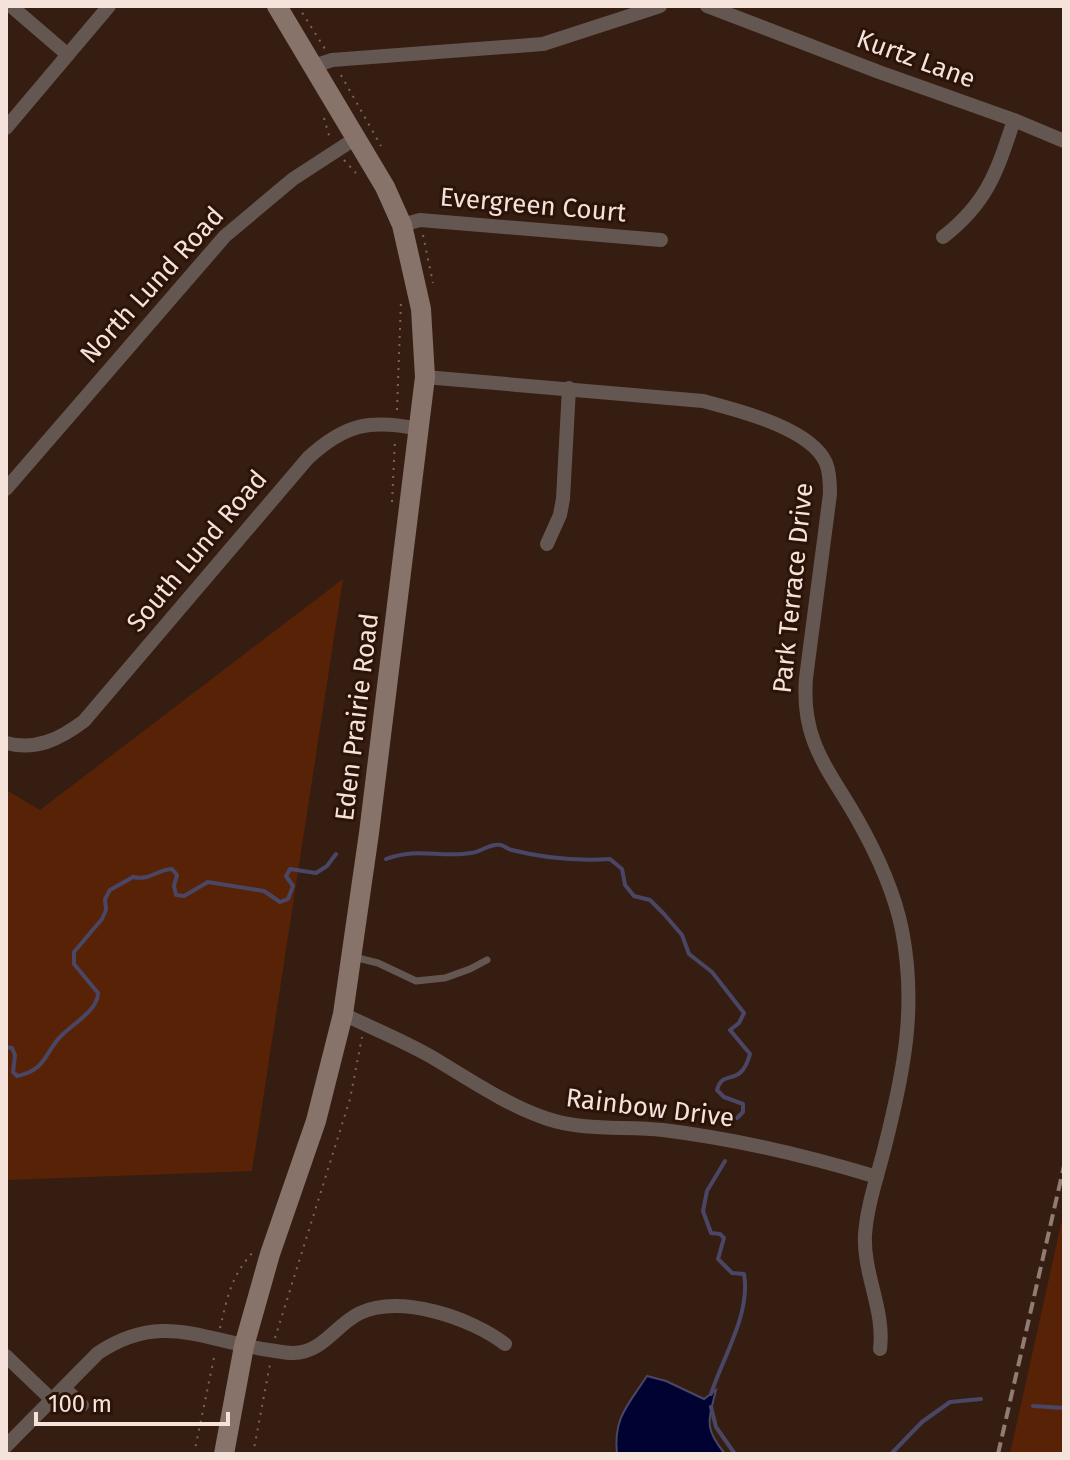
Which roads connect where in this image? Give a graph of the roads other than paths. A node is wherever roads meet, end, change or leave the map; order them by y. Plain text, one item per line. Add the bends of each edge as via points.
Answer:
1 (11, 6) edge
2 (109, 6) edge
3 (277, 6) edge
4 (660, 6) edge
5 (707, 6) edge
6 (68, 55) junction
7 (314, 66) junction
8 (1014, 120) junction
9 (6, 128) edge
10 (356, 138) junction
11 (1064, 141) edge
12 (402, 225) junction
13 (943, 237) dead end
14 (661, 240) dead end
15 (425, 377) junction
16 (569, 388) junction
17 (420, 429) junction
18 (6, 489) edge
19 (547, 544) dead end
20 (6, 743) edge
21 (352, 956) junction
22 (487, 960) dead end
23 (343, 1014) junction
24 (877, 1177) junction
25 (505, 1344) dead end
26 (244, 1346) junction
27 (880, 1349) dead end
28 (6, 1356) edge
29 (64, 1388) junction
30 (52, 1400) junction
31 (82, 1405) dead end
32 (6, 1446) edge
33 (224, 1454) edge

1 - 6 street
2 - 6 street
3 - 7 main road, Eden Prairie Road
4 - 7 street via 543,44 332,60
5 - 8 street, Kurtz Lane
6 - 9 street
7 - 10 main road, Eden Prairie Road
8 - 11 street, Kurtz Lane
8 - 13 street via 985,194
10 - 12 main road, Eden Prairie Road
10 - 18 street, North Lund Road via 293,179 225,236
12 - 14 street, Evergreen Court via 420,220
12 - 15 main road, Eden Prairie Road via 421,309
15 - 16 street, Park Terrace Drive
15 - 17 main road, Eden Prairie Road
16 - 19 street via 563,499
16 - 24 street, Park Terrace Drive via 703,401 740,411 802,437 825,461 830,494 806,678 806,723 890,889 908,967 907,1045
17 - 20 street, South Lund Road via 364,424 324,443 84,721 47,743
17 - 21 main road, Eden Prairie Road
21 - 22 lane via 416,981 445,978
21 - 23 main road, Eden Prairie Road
23 - 24 street, Rainbow Drive via 551,1120 719,1138
23 - 26 main road, Eden Prairie Road via 316,1121
24 - 27 street, Park Terrace Drive via 865,1237 880,1315
25 - 26 street via 476,1324 395,1307 361,1313 306,1351
26 - 29 street via 179,1331 137,1334 98,1353
26 - 33 main road, Eden Prairie Road
28 - 30 street
29 - 30 street
29 - 31 street
30 - 32 street

